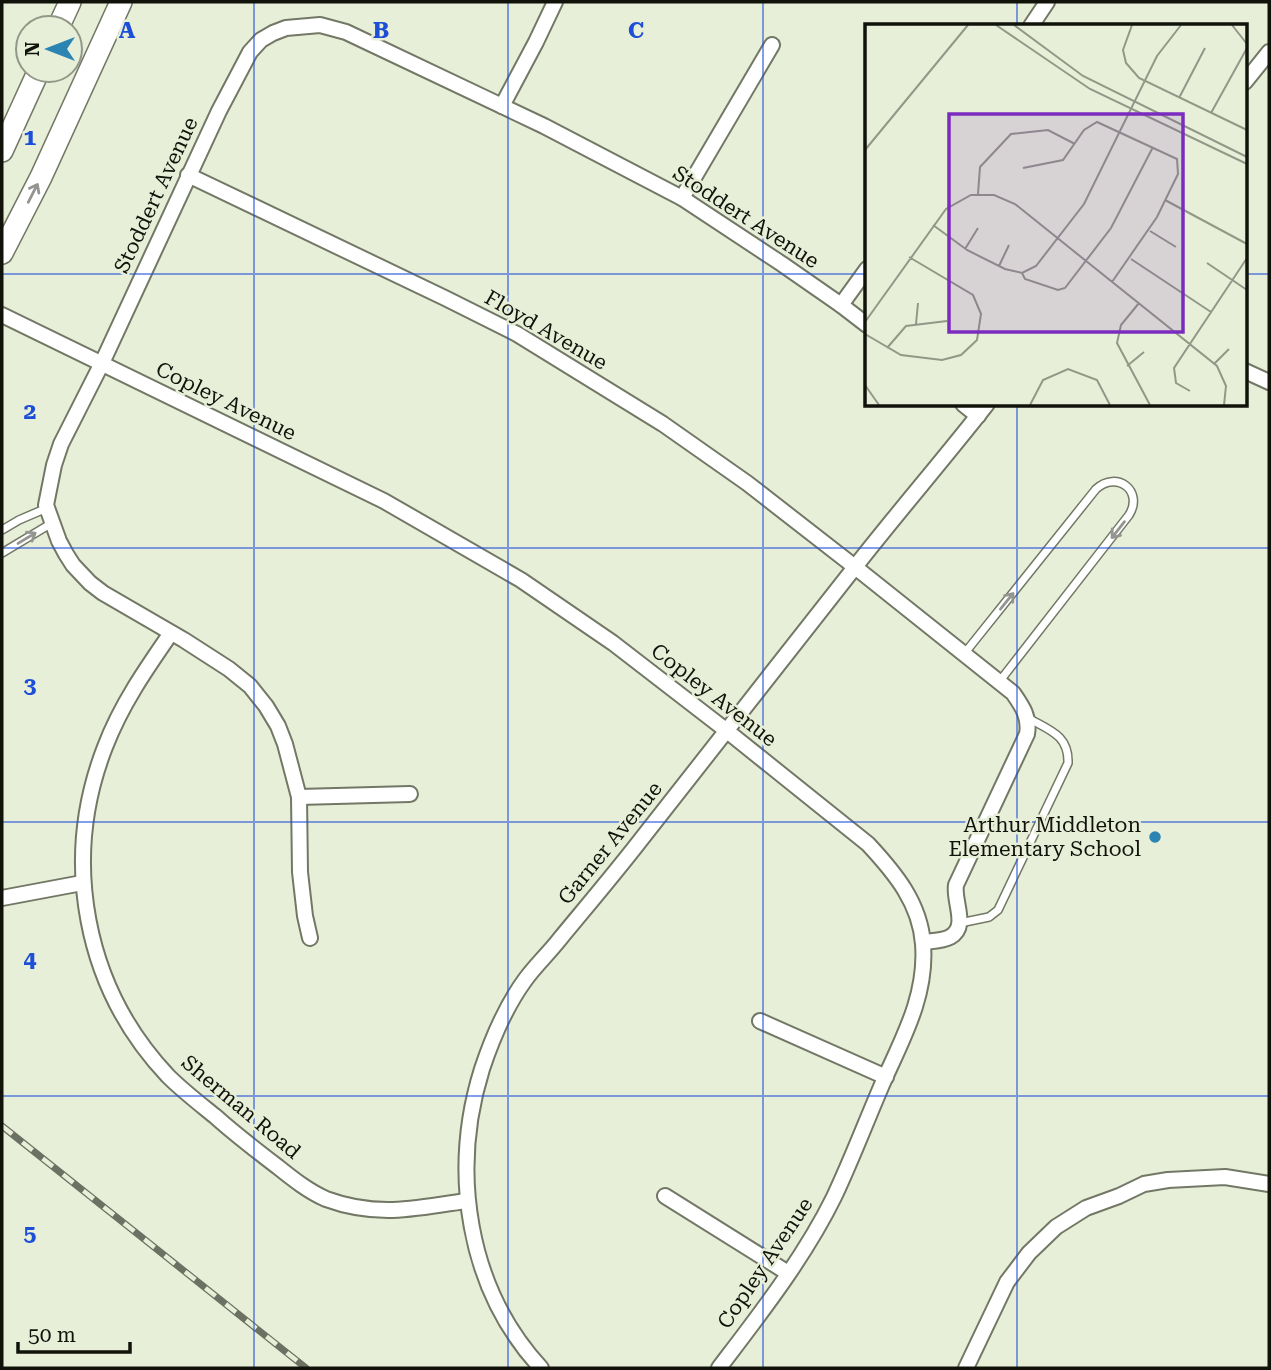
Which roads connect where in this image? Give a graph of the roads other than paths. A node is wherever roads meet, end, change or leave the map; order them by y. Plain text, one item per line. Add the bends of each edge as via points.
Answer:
1 (121, 2) edge
2 (555, 2) edge
3 (1047, 2) edge
4 (1032, 24) edge
5 (772, 45) dead end
6 (1269, 51) edge
7 (1246, 81) edge
8 (33, 84) edge
9 (502, 106) junction
10 (2, 151) edge
11 (188, 175) junction
12 (682, 198) junction
13 (2, 253) edge
14 (865, 272) edge
15 (841, 305) junction
16 (2, 315) edge
17 (865, 323) edge
18 (102, 363) junction
19 (1246, 371) edge
20 (1269, 382) edge
21 (982, 410) edge
22 (47, 508) junction
23 (52, 522) junction
24 (2, 530) edge
25 (2, 553) edge
26 (855, 567) junction
27 (171, 633) junction
28 (964, 654) junction
29 (999, 682) junction
30 (1028, 718) junction
31 (727, 731) junction
32 (410, 794) dead end
33 (299, 797) junction
34 (82, 883) junction
35 (2, 898) edge
36 (960, 923) junction
37 (310, 937) dead end
38 (923, 942) junction
39 (760, 1021) dead end
40 (886, 1077) junction
41 (1269, 1184) edge
42 (665, 1196) dead end
43 (467, 1201) junction
44 (788, 1273) junction
45 (541, 1368) edge
46 (719, 1368) edge
47 (966, 1368) edge

13 -> 1 main road
2 - 9 street
3 - 4 street
5 - 12 street
6 - 7 street
8 - 10 main road
9 - 11 street, Stoddert Avenue via 346,32 320,25 286,28 267,36 250,52
9 - 12 street, Stoddert Avenue
11 - 18 street, Stoddert Avenue
11 - 26 street, Floyd Avenue via 517,334 673,430
12 - 15 street, Stoddert Avenue
14 - 15 street
15 - 17 street, Stoddert Avenue
16 - 18 street, Copley Avenue
18 - 22 street, Stoddert Avenue via 61,444
18 - 31 street, Copley Avenue via 384,501 522,580
19 - 20 street
21 - 26 street, Garner Avenue
22 - 23 street, Stoddert Avenue
22 - 24 lane
25 -> 23 lane
23 - 27 street, Stoddert Avenue via 66,554 90,583
26 - 28 street, Floyd Avenue
26 - 31 street, Garner Avenue
27 - 33 street, Stoddert Avenue via 229,669 266,706 285,744
27 - 34 street, Sherman Road via 122,709 97,767 87,815
28 - 29 street, Floyd Avenue
28 -> 29 lane via 1096,489 1107,482 1126,485 1134,503 1129,515
29 - 30 street, Floyd Avenue via 1013,693
30 - 36 street via 1027,734 956,885
30 - 36 lane via 1060,737 1068,763 998,910 989,917
31 - 38 street, Copley Avenue via 883,859 909,895
31 - 43 street, Garner Avenue via 525,981 507,1011 482,1070 473,1107
32 - 33 street
33 - 37 street, Stoddert Avenue via 300,872
34 - 35 street
34 - 43 street, Sherman Road via 87,919 105,979 127,1023 168,1076 240,1138 308,1190 338,1202 390,1210
36 - 38 street via 950,937
38 - 40 street, Copley Avenue via 918,999
39 - 40 street
40 - 44 street, Copley Avenue via 833,1198
41 - 47 street via 1225,1177 1168,1180 1144,1184 1086,1208 1056,1227 1007,1282
42 - 44 street
43 - 45 street, Garner Avenue via 490,1289 504,1319
44 - 46 street, Copley Avenue

